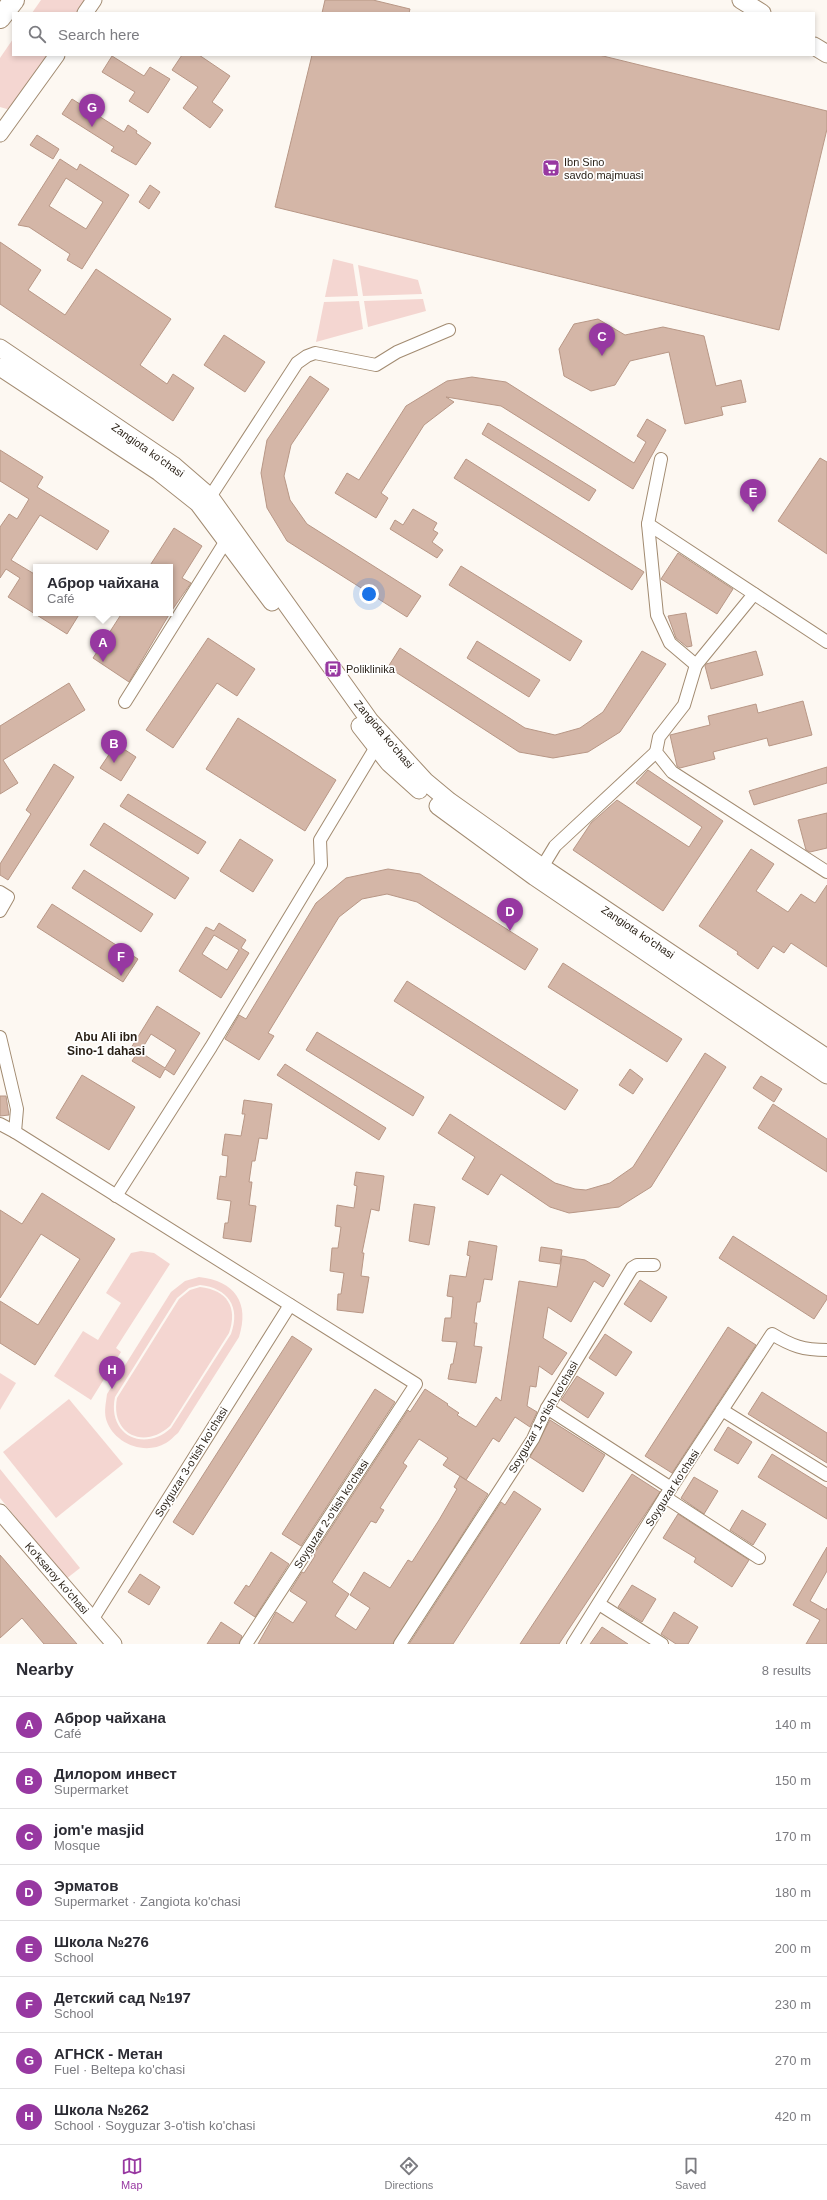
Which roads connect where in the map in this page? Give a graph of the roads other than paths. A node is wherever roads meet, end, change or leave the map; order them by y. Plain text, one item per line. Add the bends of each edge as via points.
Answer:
1 (14, 0) edge
2 (94, 0) edge
3 (741, 0) edge
4 (86, 12) edge
5 (760, 12) edge
6 (0, 18) edge
7 (815, 47) edge
8 (827, 54) edge
9 (56, 56) edge
10 (0, 134) edge
11 (449, 330) dead end
12 (0, 348) edge
13 (0, 366) edge
14 (661, 459) dead end
15 (210, 498) junction
16 (648, 524) junction
17 (230, 534) junction
18 (754, 594) junction
19 (827, 642) edge
20 (696, 664) junction
21 (124, 702) dead end
22 (379, 742) junction
23 (656, 752) junction
24 (539, 872) junction
25 (827, 872) edge
26 (0, 892) edge
27 (0, 911) edge
28 (0, 1037) edge
29 (827, 1058) edge
30 (827, 1075) edge
31 (0, 1124) edge
32 (15, 1132) junction
33 (116, 1196) junction
34 (654, 1265) dead end
35 (290, 1305) junction
36 (827, 1350) edge
37 (547, 1408) junction
38 (722, 1410) junction
39 (827, 1475) edge
40 (668, 1492) junction
41 (0, 1512) edge
42 (759, 1558) dead end
43 (599, 1604) junction
44 (92, 1620) junction
45 (114, 1644) edge
46 (246, 1644) edge
47 (400, 1644) edge
48 (573, 1644) edge
49 (662, 1644) edge

1 - 6 highway
2 - 4 street
3 - 5 main road
7 - 8 main road
9 - 10 street
11 - 15 street via 397,352 376,365 315,353 306,356 297,363
12 - 15 main road, Zangiota ko'chasi via 173,465
13 - 17 main road, Zangiota ko'chasi via 160,472
14 - 16 street
15 - 17 main road, Zangiota ko'chasi
16 - 18 street
16 - 20 street via 657,615 670,644
17 - 21 street
17 - 22 main road, Zangiota ko'chasi
18 - 19 street
18 - 20 street
20 - 23 street via 684,705 659,737
22 - 24 main road, Zangiota ko'chasi via 404,777 444,812
22 - 33 street via 320,840 321,865 211,1047
23 - 24 street via 555,846
23 - 25 street via 672,772
24 - 29 main road, Zangiota ko'chasi
24 - 30 main road, Zangiota ko'chasi
26 - 27 street via 8,898
28 - 32 street via 18,1108
31 - 32 street
32 - 33 street
33 - 35 street
34 - 37 street, Soyguzar 1-o'tish ko'chasi via 637,1265 632,1268
35 - 44 street, Soyguzar 3-o'tish ko'chasi
35 - 46 street, Soyguzar 2-o'tish ko'chasi via 416,1384
36 - 38 street, Soyguzar ko'chasi via 808,1350 792,1346 772,1334
37 - 40 street
37 - 47 street, Soyguzar 1-o'tish ko'chasi via 533,1439
38 - 39 street
38 - 40 street, Soyguzar ko'chasi
40 - 42 street
40 - 43 street, Soyguzar ko'chasi
41 - 44 street, Ko'ksaroy ko'chasi
43 - 48 street, Soyguzar ko'chasi
43 - 49 street
44 - 45 street, Ko'ksaroy ko'chasi

